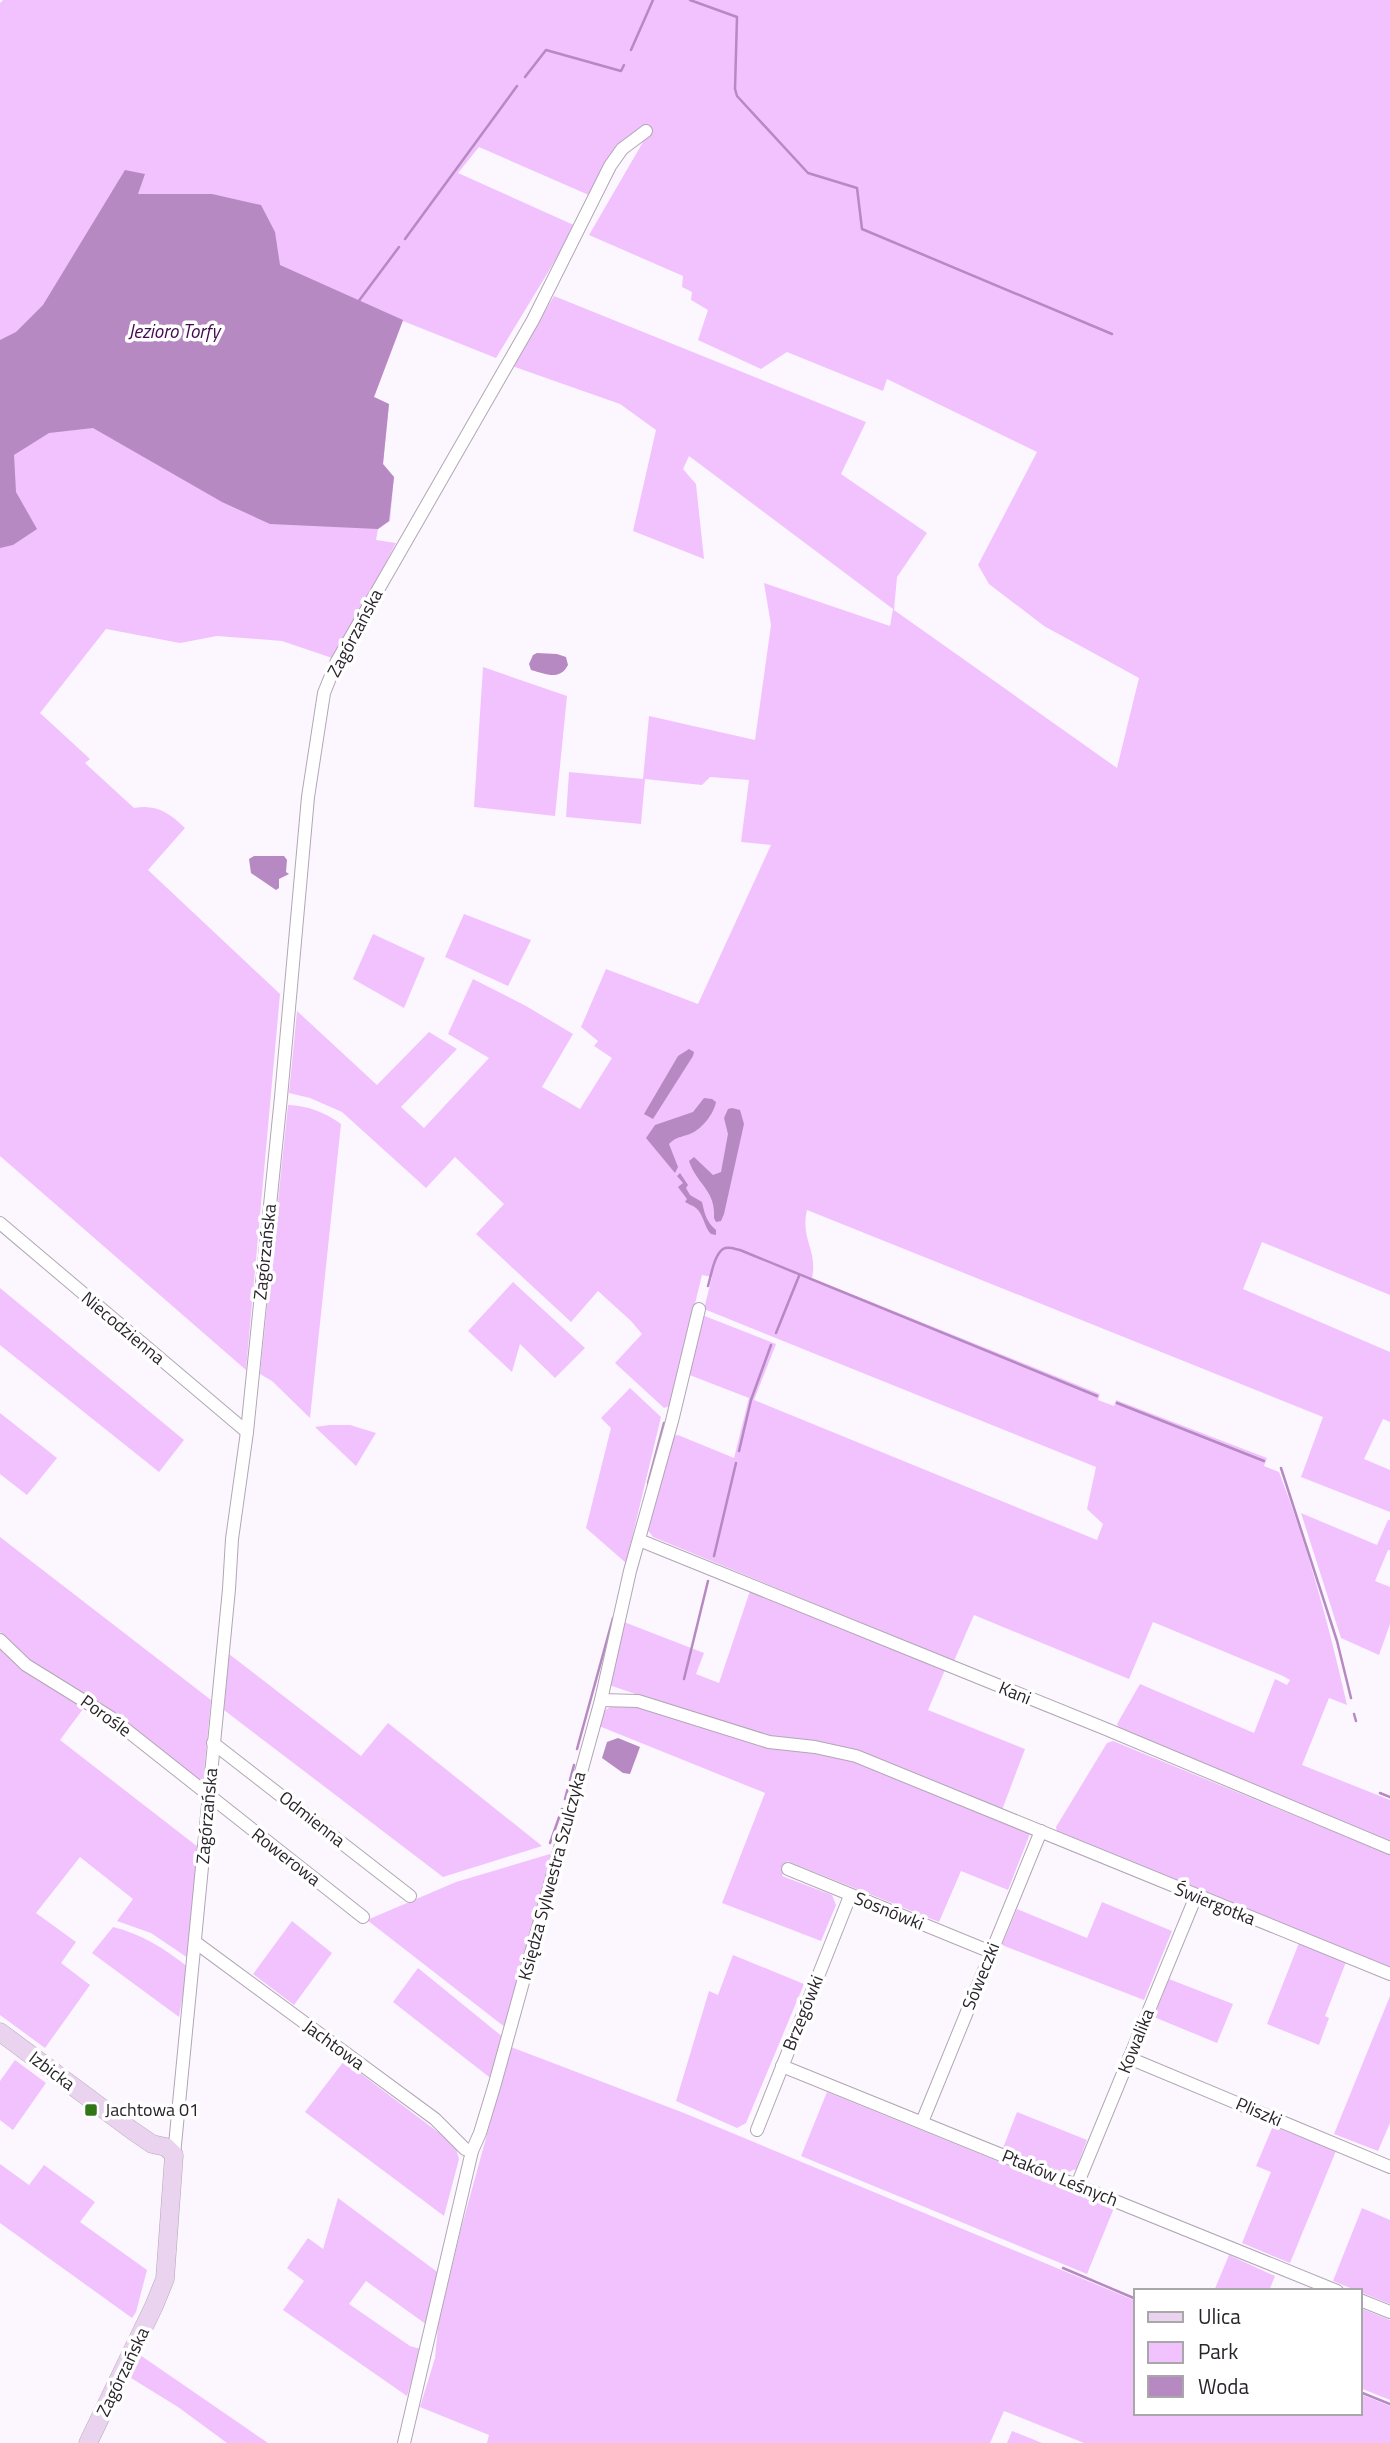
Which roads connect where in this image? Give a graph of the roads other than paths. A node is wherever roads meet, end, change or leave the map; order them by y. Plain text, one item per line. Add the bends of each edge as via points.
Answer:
1 (646, 131) dead end
2 (0, 1223) edge
3 (699, 1309) dead end
4 (247, 1432) junction
5 (639, 1540) junction
6 (0, 1640) edge
7 (601, 1700) junction
8 (214, 1743) junction
9 (209, 1797) junction
10 (1041, 1831) junction
11 (1390, 1848) edge
12 (788, 1869) dead end
13 (410, 1896) dead end
14 (850, 1896) junction
15 (1196, 1896) junction
16 (363, 1917) dead end
17 (195, 1942) junction
18 (991, 1952) junction
19 (1390, 1974) edge
20 (0, 2032) edge
21 (1129, 2058) junction
22 (782, 2066) junction
23 (922, 2122) junction
24 (757, 2130) dead end
25 (472, 2151) junction
26 (174, 2155) junction
27 (1390, 2167) edge
28 (1077, 2185) junction
29 (1333, 2289) edge
30 (1362, 2301) edge
31 (1390, 2312) edge
32 (88, 2443) edge
33 (404, 2443) edge

1 - 4 street, Zagórzańska via 622,149 610,166 533,320 342,653 324,693 308,797
2 - 4 street, Niecodzienna
3 - 5 street, Księdza Sylwestra Szulczyka
4 - 8 street, Zagórzańska via 232,1539
5 - 7 street, Księdza Sylwestra Szulczyka
5 - 11 street, Kani
6 - 9 street, Porośle via 26,1665 110,1717
7 - 10 street, Świergotka via 638,1702 769,1742 856,1756
7 - 25 street, Księdza Sylwestra Szulczyka via 494,2087
8 - 9 street, Zagórzańska
8 - 13 street, Odmienna
9 - 16 street, Rowerowa
9 - 17 street, Zagórzańska
10 - 15 street, Świergotka
10 - 18 street, Sóweczki
12 - 14 street, Sosnówki
14 - 18 street, Sosnówki
14 - 22 street, Brzegówki
15 - 19 street, Świergotka
15 - 21 street, Kowalika
17 - 25 street, Jachtowa
17 - 26 street, Zagórzańska
18 - 23 street, Sóweczki
20 - 26 street, Izbicka via 133,2131
21 - 27 street, Pliszki
21 - 28 street, Kowalika
22 - 23 street, Ptaków Leśnych
22 - 24 street, Brzegówki
23 - 28 street, Ptaków Leśnych
25 - 33 street, Księdza Sylwestra Szulczyka
26 - 32 street, Zagórzańska via 165,2280
28 - 29 street, Ptaków Leśnych
30 - 31 street

